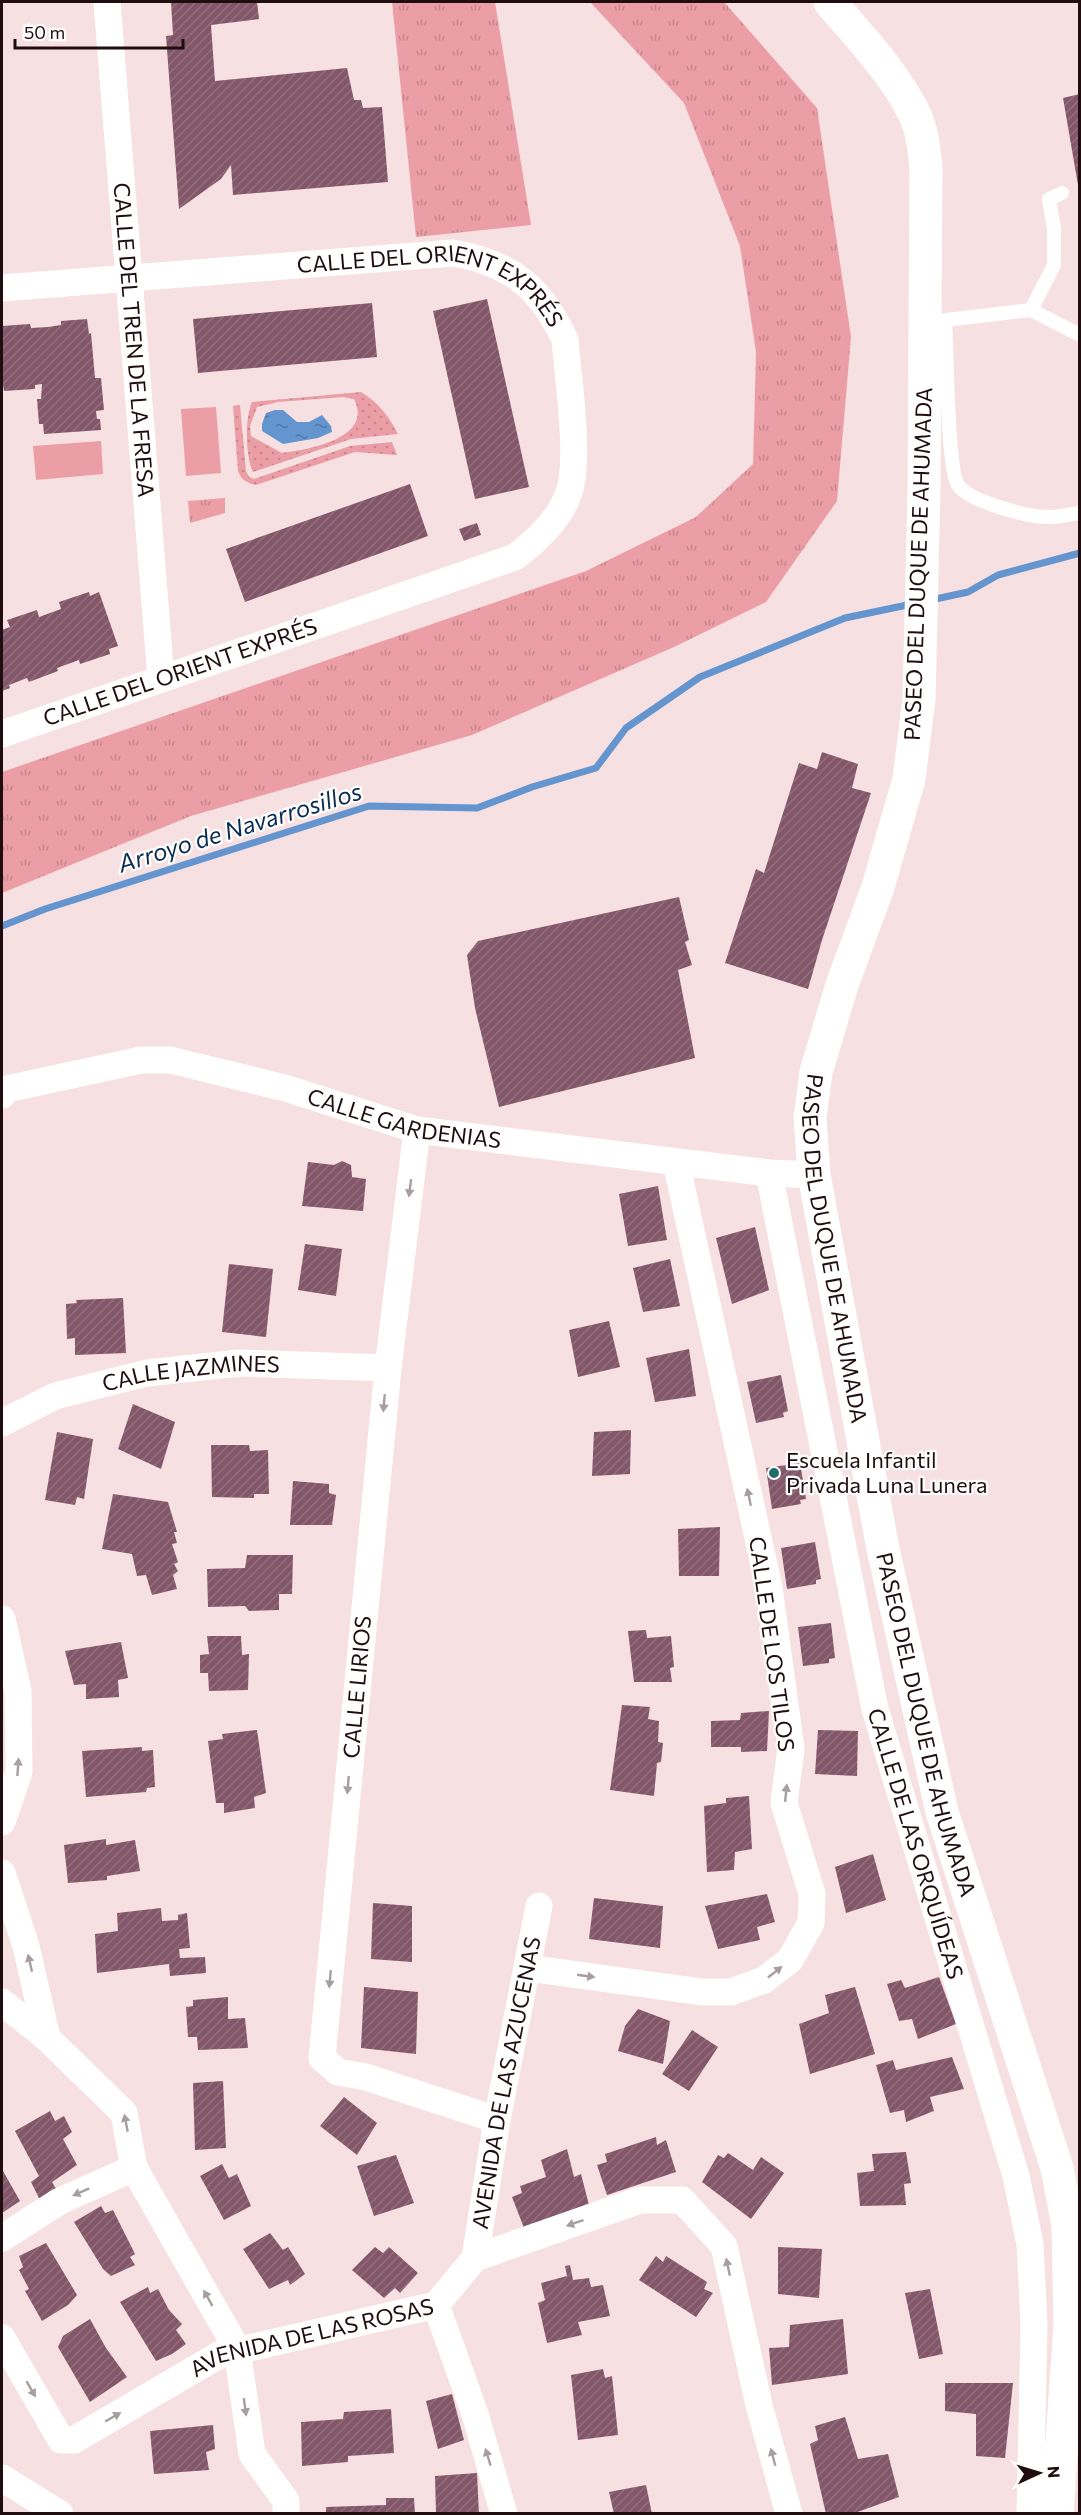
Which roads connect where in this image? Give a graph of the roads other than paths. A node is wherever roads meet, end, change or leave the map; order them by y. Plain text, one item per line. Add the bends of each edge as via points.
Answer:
1 (107, 2) edge
2 (830, 2) edge
3 (1062, 193) dead end
4 (127, 278) junction
5 (2, 288) edge
6 (1031, 310) junction
7 (935, 321) junction
8 (1080, 335) edge
9 (1080, 513) edge
10 (161, 679) junction
11 (2, 734) edge
12 (3, 1090) edge
13 (417, 1130) junction
14 (676, 1162) junction
15 (769, 1173) junction
16 (814, 1175) junction
17 (388, 1368) junction
18 (2, 1423) edge
19 (2, 1619) edge
20 (2, 1822) edge
21 (2, 1873) edge
22 (539, 1906) dead end
23 (528, 1968) junction
24 (2, 2002) edge
25 (47, 2038) junction
26 (497, 2120) junction
27 (134, 2168) junction
28 (2, 2238) edge
29 (475, 2258) junction
30 (436, 2305) junction
31 (2, 2338) edge
32 (237, 2349) junction
33 (2, 2478) edge
34 (60, 2514) edge
35 (286, 2514) edge
36 (504, 2514) edge
37 (789, 2514) edge
38 (1030, 2514) edge
39 (1057, 2514) edge

1 - 4 street, CALLE DEL TREN DE LA FRESA
2 - 7 main road, PASEO DEL DUQUE DE AHUMADA via 881,62 913,110 922,137
3 - 6 lane via 1049,199 1054,265
4 - 5 street, CALLE DEL ORIENT EXPRÉS
4 - 10 street, CALLE DEL TREN DE LA FRESA
4 - 10 street, CALLE DEL ORIENT EXPRÉS via 453,253 482,258 508,269 538,294 565,340 574,464 568,496 539,539 515,557
6 - 7 lane
6 - 8 lane
7 - 9 lane via 957,485 969,496 1023,513 1048,517
7 - 16 main road, PASEO DEL DUQUE DE AHUMADA via 921,559 919,699 909,779 878,887 816,1072 810,1118
10 - 11 street, CALLE DEL ORIENT EXPRÉS
12 - 13 street, CALLE GARDENIAS via 141,1060 170,1060 285,1088
13 - 14 street, CALLE GARDENIAS
13 -> 17 street, CALLE LIRIOS
14 - 15 street, CALLE GARDENIAS
23 -> 14 street, CALLE DE LOS TILOS via 702,1992 731,1992 764,1980 790,1960 811,1923 812,1894 784,1803 790,1748 769,1588
15 - 16 street, CALLE GARDENIAS
15 - 38 street, CALLE DE LAS ORQUÍDEAS via 875,1709 1016,2176 1030,2244 1034,2325
16 - 39 main road, PASEO DEL DUQUE DE AHUMADA via 883,1549 942,1812 1058,2168 1068,2225 1070,2325
17 - 18 street, CALLE JAZMINES via 239,1363 147,1373 55,1396
17 -> 26 street, CALLE LIRIOS via 322,2058 338,2072 366,2077
20 -> 19 street via 19,1772 18,1691
25 -> 21 street via 26,1946
22 - 23 street, AVENIDA DE LAS AZUCENAS
23 - 26 street, AVENIDA DE LAS AZUCENAS
24 - 25 street
27 -> 25 street via 124,2113
26 - 29 street, AVENIDA DE LAS AZUCENAS
27 -> 28 street via 60,2201
32 -> 27 street
29 - 30 street, AVENIDA DE LAS ROSAS
37 -> 29 street via 759,2405 724,2246 682,2200 640,2200
30 - 32 street, AVENIDA DE LAS ROSAS
36 -> 30 street via 475,2414
31 -> 32 street, AVENIDA DE LAS ROSAS via 61,2440 74,2440 219,2355
32 -> 35 street via 252,2454 286,2501
33 - 34 street

